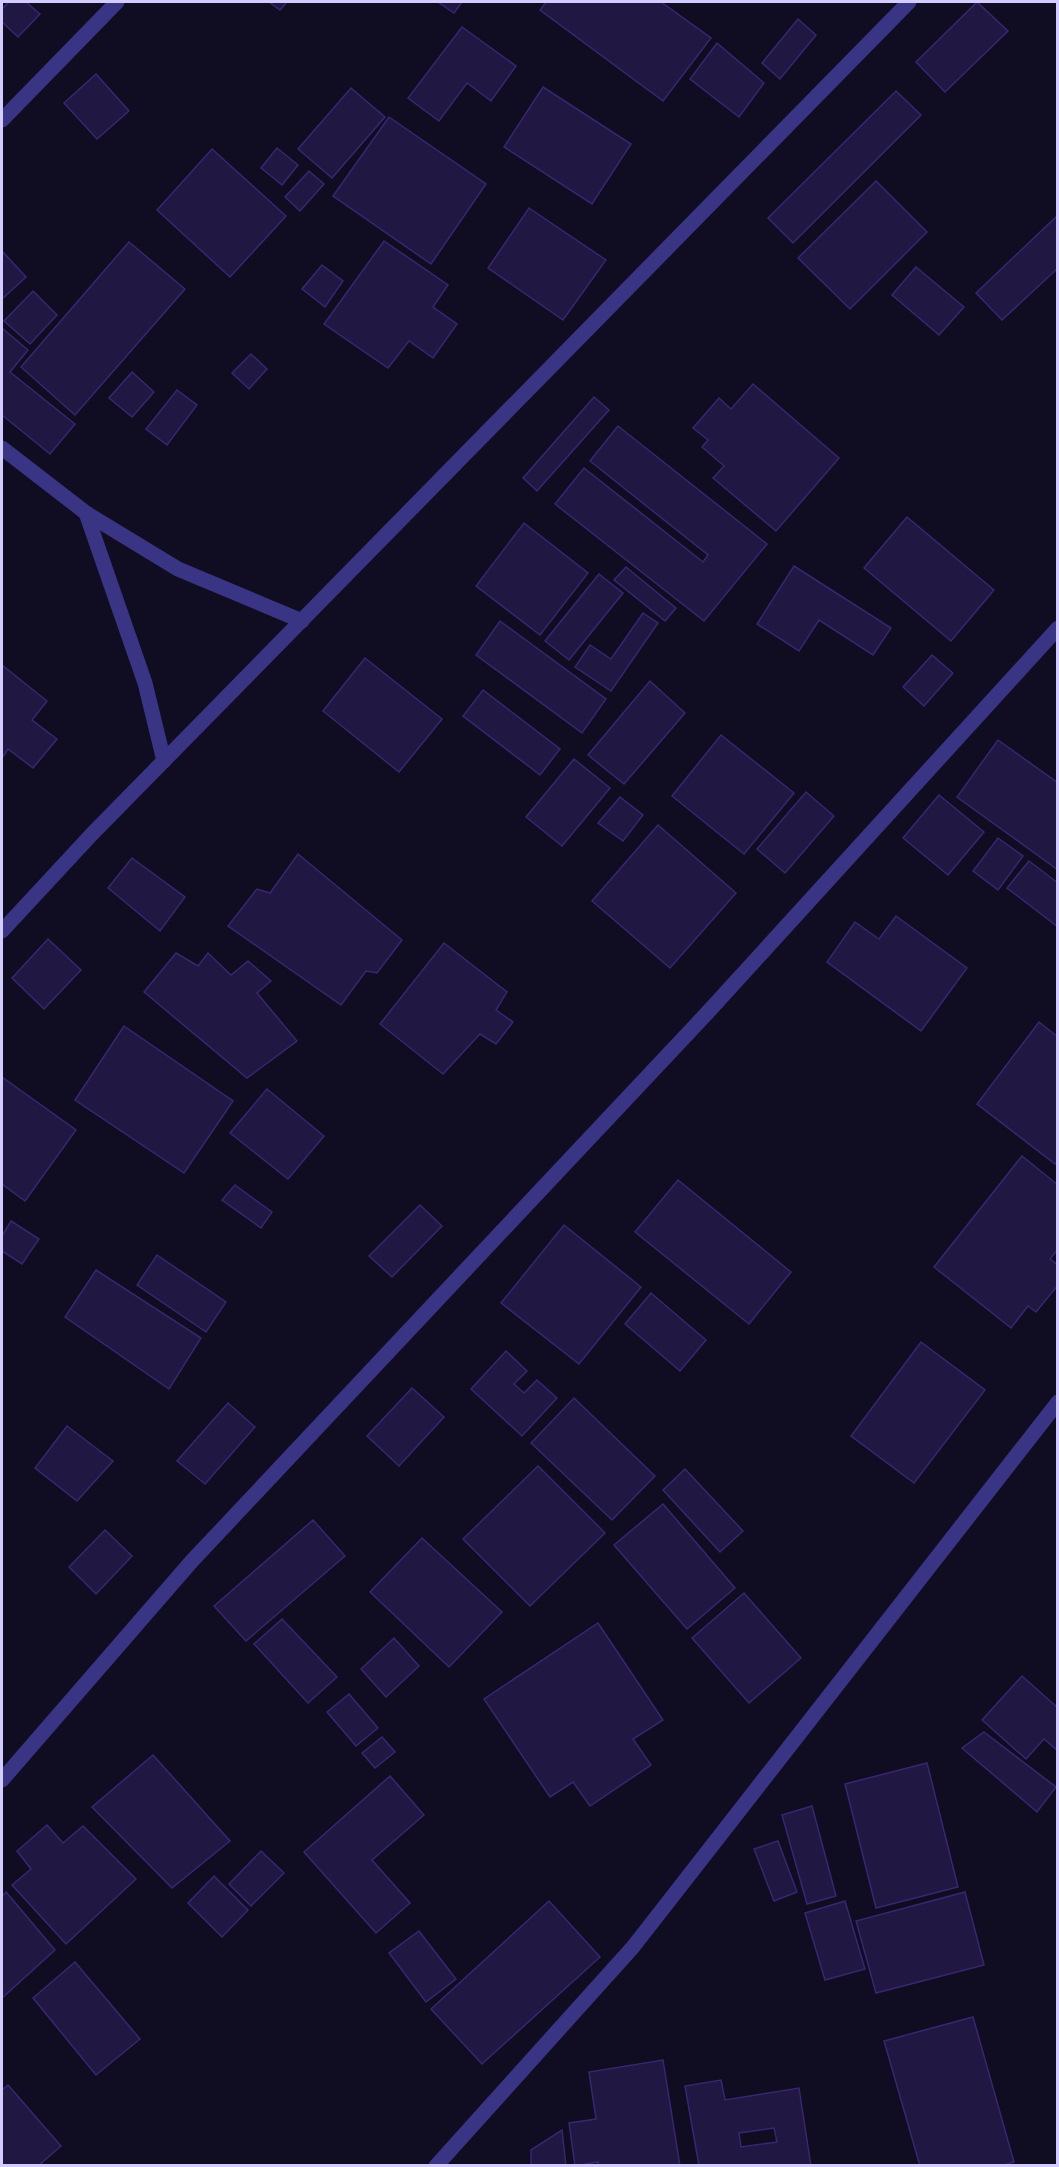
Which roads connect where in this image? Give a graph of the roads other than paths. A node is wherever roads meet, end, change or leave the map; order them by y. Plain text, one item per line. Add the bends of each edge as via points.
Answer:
1 (117, 2) edge
2 (909, 2) edge
3 (2, 120) edge
4 (2, 448) edge
5 (86, 513) junction
6 (302, 621) junction
7 (1058, 628) edge
8 (164, 761) junction
9 (2, 931) edge
10 (1058, 1402) edge
11 (2, 1779) edge
12 (436, 2166) edge

1 - 3 street
2 - 6 street
4 - 5 street
5 - 6 street via 178,569
5 - 8 street via 145,683
6 - 8 street
7 - 11 street via 708,1012 191,1562
8 - 9 street
10 - 12 street via 633,1947

